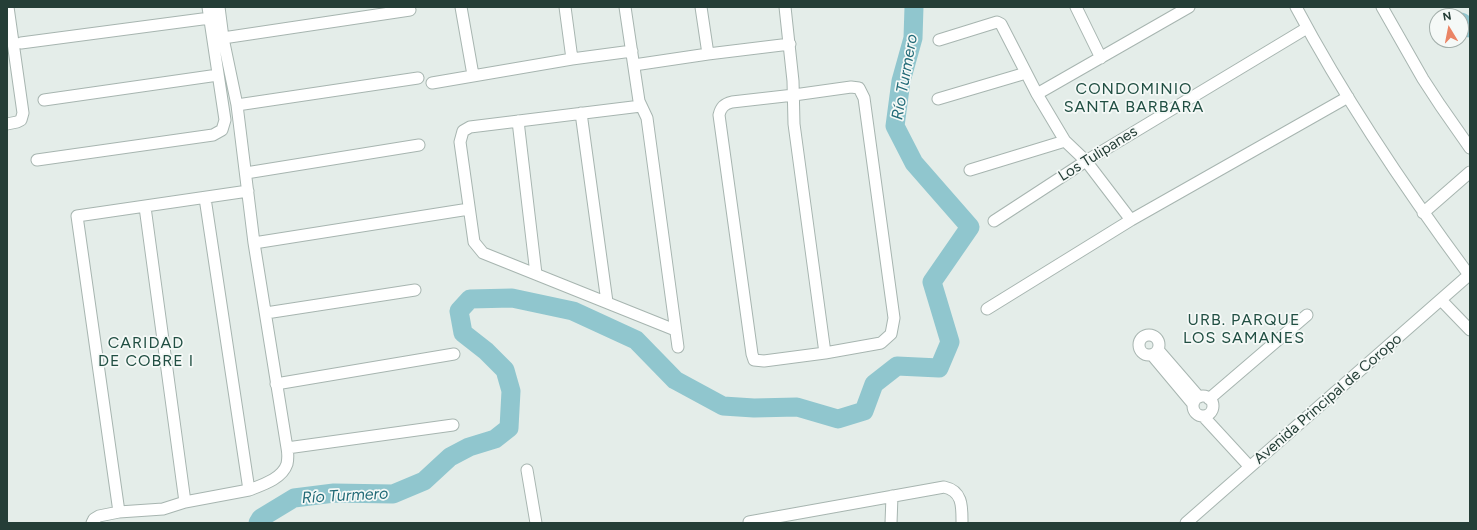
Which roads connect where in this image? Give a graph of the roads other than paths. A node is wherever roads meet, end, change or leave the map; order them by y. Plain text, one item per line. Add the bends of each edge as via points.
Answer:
1 (8, 7) edge
2 (219, 7) edge
3 (461, 7) edge
4 (565, 7) edge
5 (625, 7) edge
6 (701, 7) edge
7 (785, 7) edge
8 (1076, 7) edge
9 (1189, 7) edge
10 (1296, 7) edge
11 (1382, 7) edge
12 (410, 10) dead end
13 (209, 12) edge
14 (1307, 28) junction
15 (223, 38) junction
16 (939, 40) dead end
17 (21, 44) dead end
18 (790, 44) junction
19 (632, 51) junction
20 (708, 54) junction
21 (1101, 58) junction
22 (572, 59) junction
23 (634, 65) junction
24 (1026, 73) junction
25 (218, 75) junction
26 (473, 75) junction
27 (418, 78) dead end
28 (432, 83) dead end
29 (1037, 94) junction
30 (794, 95) junction
31 (1348, 97) junction
32 (938, 99) dead end
33 (44, 100) dead end
34 (237, 105) junction
35 (641, 106) junction
36 (581, 113) junction
37 (518, 121) junction
38 (7, 124) edge
39 (1065, 141) junction
40 (419, 145) dead end
41 (1470, 148) edge
42 (37, 160) dead end
43 (1086, 161) junction
44 (970, 170) dead end
45 (1470, 172) edge
46 (246, 173) junction
47 (248, 191) junction
48 (205, 198) junction
49 (145, 207) junction
50 (469, 209) junction
51 (1423, 213) junction
52 (1131, 220) junction
53 (994, 221) dead end
54 (254, 243) junction
55 (536, 274) junction
56 (1470, 275) edge
57 (415, 290) dead end
58 (1441, 300) junction
59 (607, 302) junction
60 (987, 309) dead end
61 (266, 313) junction
62 (1307, 315) dead end
63 (676, 330) junction
64 (1470, 330) edge
65 (678, 347) dead end
66 (1155, 352) dead end
67 (825, 353) junction
68 (454, 354) dead end
69 (276, 384) junction
70 (1200, 400) junction
71 (1207, 414) junction
72 (453, 425) dead end
73 (287, 448) junction
74 (1253, 465) junction
75 (527, 470) dead end
76 (249, 490) junction
77 (892, 496) junction
78 (185, 502) junction
79 (119, 512) junction
80 (749, 522) dead end
81 (92, 523) edge
82 (536, 523) edge
83 (891, 523) edge
84 (962, 523) edge
85 (1186, 523) edge

1 - 38 street via 23,113 21,120
2 - 15 street
3 - 26 street
4 - 22 street
5 - 19 street
6 - 20 street
7 - 18 street
8 - 21 street
9 - 21 street
10 - 14 street
11 - 41 street via 1423,79
12 - 15 street
13 - 17 street
13 - 25 street
14 - 31 street
14 - 43 street, Los Tulipanes
15 - 34 street
16 - 24 street via 999,22
18 - 20 street
18 - 30 street
19 - 22 street
19 - 23 street
20 - 23 street
21 - 29 street
22 - 26 street
23 - 35 street
24 - 29 street
24 - 32 street
25 - 33 street
25 - 42 street via 225,120 222,130 216,134
26 - 28 street
27 - 34 street
29 - 39 street
30 - 67 street via 794,124
30 - 67 street via 851,86 859,88 864,98 894,318 891,334 881,343
30 - 67 street via 732,102 721,108 719,115 754,360
31 - 51 street
31 - 52 street
34 - 46 street
35 - 36 street
35 - 63 street via 647,118
36 - 37 street
36 - 59 street
37 - 50 street via 470,127 463,131 460,142
37 - 55 street
39 - 43 street
39 - 44 street
40 - 46 street
43 - 52 street
43 - 53 street, Los Tulipanes
45 - 51 street
46 - 47 street
47 - 48 street
47 - 54 street
48 - 49 street
48 - 76 street
49 - 78 street
49 - 79 street via 77,216
50 - 54 street
50 - 55 street via 474,242 483,253
51 - 56 street
52 - 60 street
54 - 61 street
55 - 59 street
56 - 58 street, Avenida Principal de Coropo
57 - 61 street
58 - 64 street
58 - 74 street, Avenida Principal de Coropo
59 - 63 street
61 - 69 street
62 - 70 street
63 - 65 street
66 - 70 street
68 - 69 street
69 - 73 street
70 - 71 street via 1212,405
70 - 71 street via 1195,412
71 - 74 street
72 - 73 street
73 - 76 street via 287,464 282,472 268,482
74 - 85 street, Avenida Principal de Coropo
75 - 82 street
76 - 78 street
77 - 80 street
77 - 83 street
77 - 84 street via 949,488 961,501
78 - 79 street via 164,509
79 - 81 street via 99,516

